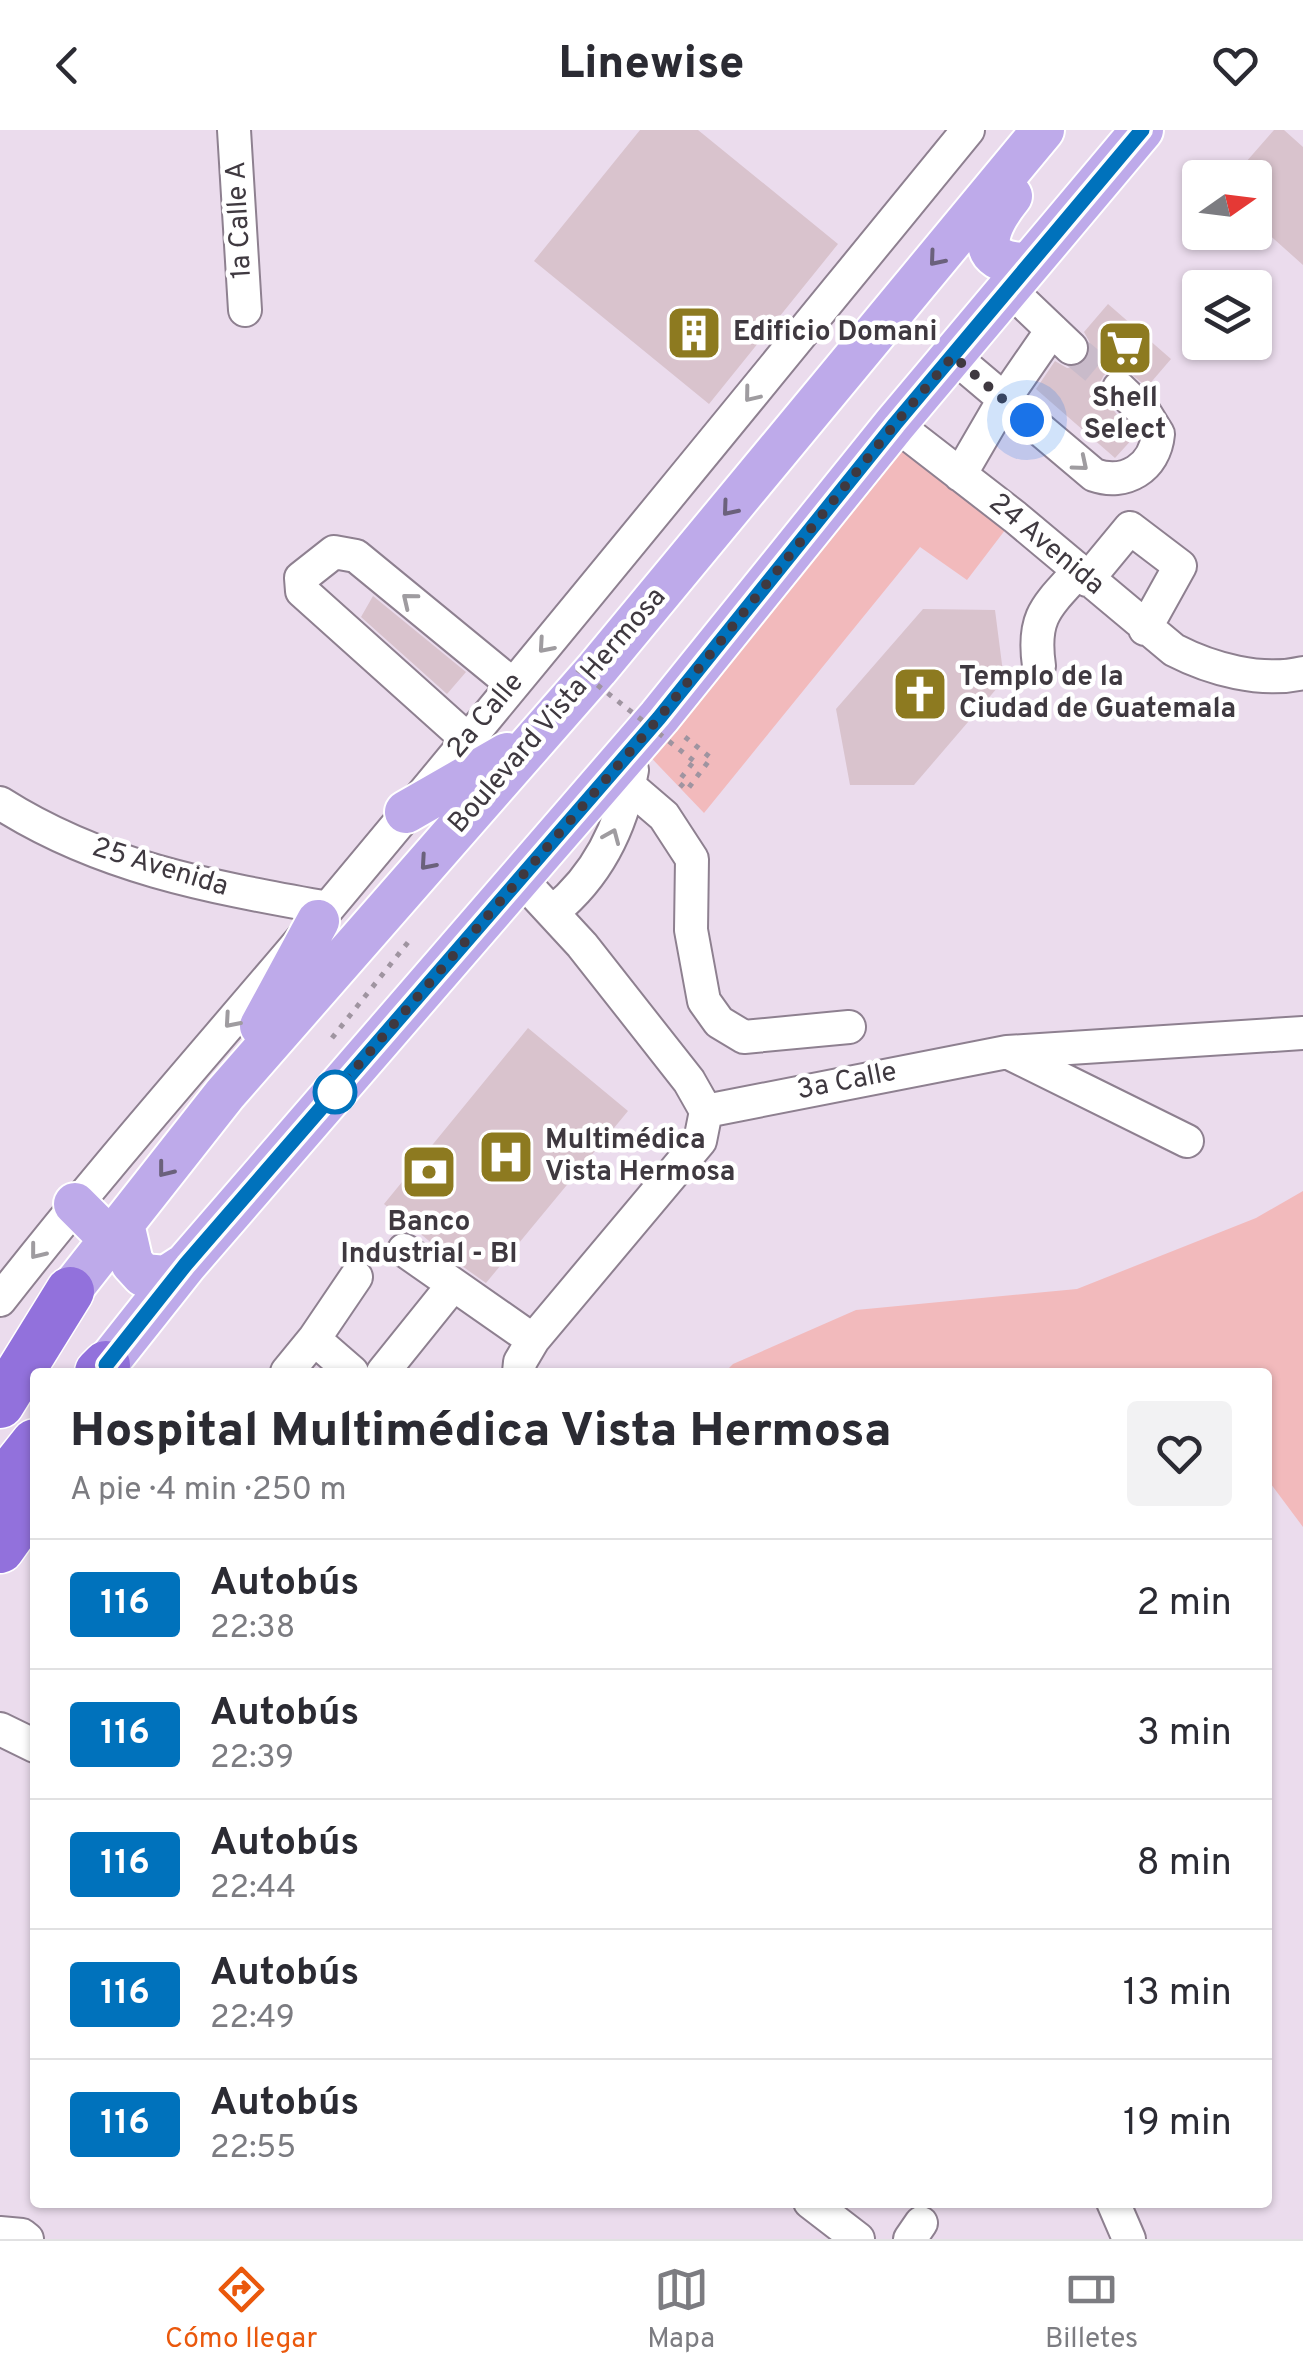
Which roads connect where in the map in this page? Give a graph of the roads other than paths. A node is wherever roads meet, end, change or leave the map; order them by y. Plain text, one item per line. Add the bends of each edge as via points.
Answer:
1 (234, 130) edge
2 (968, 130) edge
3 (1043, 130) edge
4 (1064, 130) edge
5 (1142, 130) edge
6 (1018, 276) junction
7 (245, 310) dead end
8 (953, 356) junction
9 (1118, 388) tunnel mouth
10 (1003, 401) junction
11 (895, 424) junction
12 (960, 475) junction
13 (1083, 576) junction
14 (1145, 629) junction
15 (1039, 666) dead end
16 (1303, 673) edge
17 (512, 684) junction
18 (648, 730) junction
19 (538, 736) junction
20 (468, 738) junction
21 (629, 786) junction
22 (0, 802) edge
23 (406, 812) junction
24 (521, 879) junction
25 (554, 911) junction
26 (323, 914) junction
27 (848, 1028) dead end
28 (1303, 1033) edge
29 (1007, 1052) junction
30 (225, 1094) junction
31 (706, 1111) junction
32 (1186, 1141) dead end
33 (75, 1204) junction
34 (117, 1232) junction
35 (404, 1250) dead end
36 (186, 1264) junction
37 (356, 1277) dead end
38 (74, 1285) junction
39 (453, 1285) junction
40 (0, 1300) edge
41 (142, 1318) junction
42 (314, 1340) junction
43 (0, 1353) edge
44 (524, 1358) edge
45 (104, 1368) edge
46 (290, 1368) edge
47 (347, 1368) edge
48 (386, 1368) edge
49 (0, 1404) edge
50 (30, 1449) edge
51 (0, 1487) edge
52 (30, 1507) edge
53 (0, 1549) edge
54 (0, 1729) edge
55 (30, 1744) edge
56 (818, 2208) edge
57 (1116, 2208) edge
58 (0, 2232) edge
59 (28, 2239) edge
60 (858, 2239) edge
61 (1129, 2239) edge

1 - 7 street, 1a Calle A
2 -> 17 street, 2a Calle
3 -> 19 main road, Boulevard Vista Hermosa
4 - 6 main road via 988,231 987,244
5 - 6 main road
6 - 8 main road
6 - 10 street via 1061,339
8 - 10 street
8 - 11 main road
10 -> 9 street via 1094,475 1126,479 1152,457 1158,434
10 - 12 street
11 - 12 street, 24 Avenida
11 - 18 main road
12 - 13 street, 24 Avenida
13 - 14 street, 24 Avenida
13 - 14 street via 1130,528 1180,566
13 - 15 street via 1048,605 1037,626
14 - 16 street, 24 Avenida via 1200,663 1234,672
17 - 20 street, 2a Calle
17 -> 20 street via 356,556 334,552 300,578 302,590
18 - 21 street
18 - 24 main road
19 - 23 main road
19 -> 30 main road, Boulevard Vista Hermosa
20 - 23 street, 2a Calle
25 -> 21 street via 581,889 602,858
21 - 27 street via 664,816 692,859 691,930 710,1014 744,1037
22 - 26 street, 25 Avenida via 117,860
23 - 26 street, 2a Calle
24 - 25 street
24 - 36 main road
25 - 31 street
26 - 30 main road
26 -> 33 street, 2a Calle
28 - 29 street, 3a Calle
29 - 31 street, 3a Calle
29 - 32 street
30 -> 34 main road, Boulevard Vista Hermosa
31 - 44 street via 700,1141
33 - 34 main road
33 -> 40 street, 2a Calle
34 - 36 main road via 143,1274 166,1277
34 - 38 main road, Boulevard Vista Hermosa
35 - 39 street
36 - 41 main road
37 - 42 street
38 - 41 main road via 120,1290
38 - 43 highway
38 - 49 highway
39 - 44 street
39 - 48 street
41 - 45 main road
42 - 46 street
42 - 47 street
50 - 51 highway
52 - 53 highway
54 - 55 street
56 - 60 street
57 - 61 street
58 - 59 street

